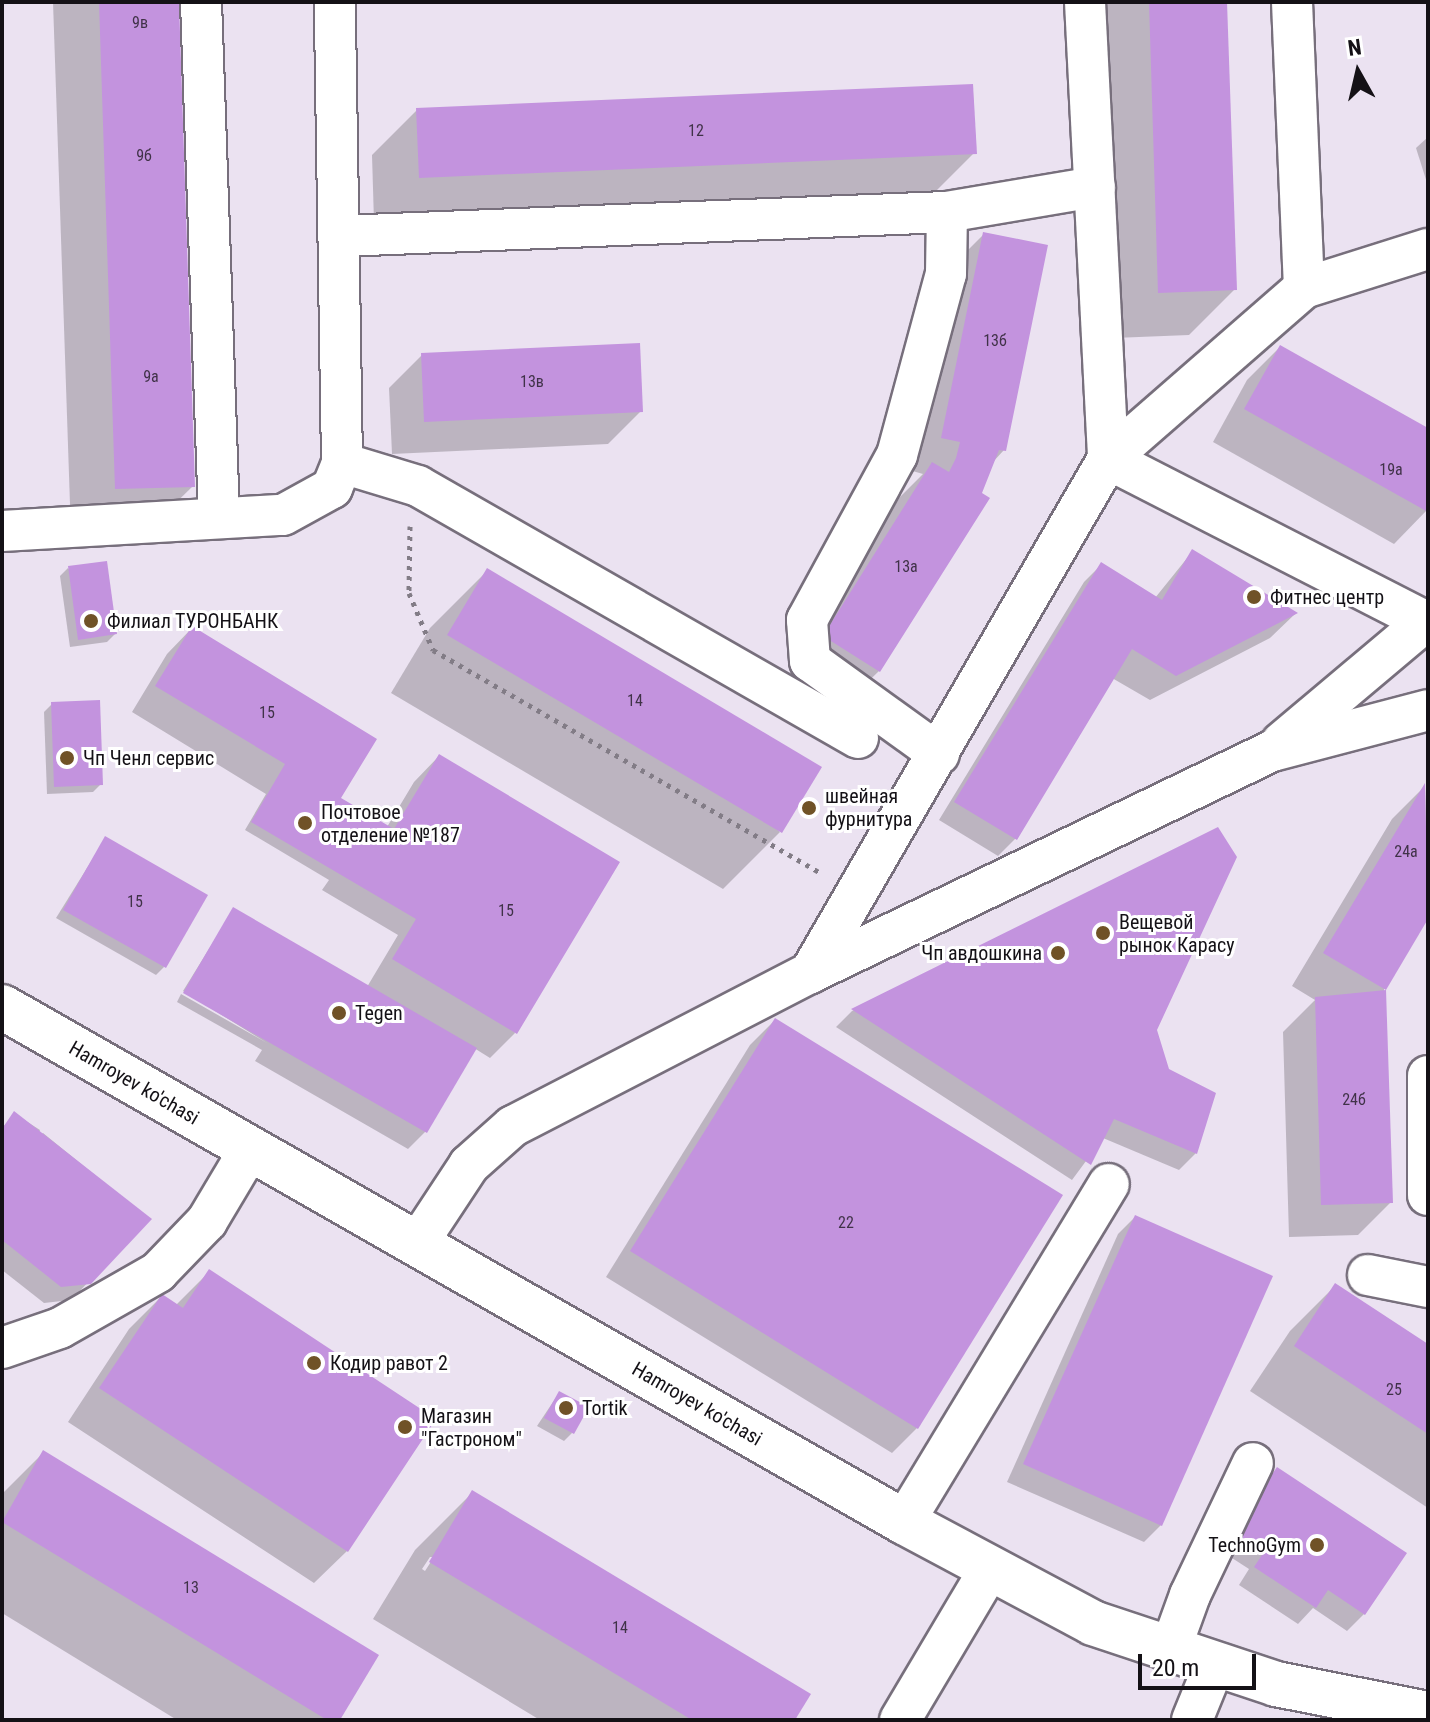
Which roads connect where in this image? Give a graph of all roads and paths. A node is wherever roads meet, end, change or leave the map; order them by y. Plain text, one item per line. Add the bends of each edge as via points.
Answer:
1 (201, 2) edge
2 (335, 2) edge
3 (1085, 2) edge
4 (1292, 2) edge
5 (1095, 187) junction
6 (947, 212) junction
7 (341, 236) junction
8 (1428, 249) edge
9 (1304, 288) junction
10 (1108, 459) junction
11 (342, 463) junction
12 (418, 486) junction
13 (219, 518) junction
14 (2, 531) edge
15 (1426, 620) edge
16 (1428, 710) edge
17 (858, 738) dead end
18 (1272, 751) junction
19 (939, 754) junction
20 (858, 894) junction
21 (810, 973) junction
22 (2, 1007) edge
23 (1428, 1076) edge
24 (250, 1149) junction
25 (1109, 1184) dead end
26 (1428, 1195) edge
27 (417, 1244) junction
28 (1368, 1275) dead end
29 (1428, 1287) edge
30 (2, 1348) edge
31 (1253, 1463) dead end
32 (904, 1522) junction
33 (989, 1570) junction
34 (1169, 1653) junction
35 (1214, 1666) junction
36 (1428, 1714) edge
37 (900, 1720) edge
38 (1192, 1720) edge

1 - 13 street
2 - 7 street
3 - 5 street
4 - 9 street
5 - 6 street
5 - 10 street
6 - 7 street
6 - 19 street via 946,274 897,455 807,620 810,661
7 - 11 street
8 - 9 street
9 - 10 street
10 - 15 street
10 - 19 street
11 - 12 street
11 - 13 street via 332,488 283,515
12 - 17 street
12 - 20 path via 408,536 409,593 433,650 710,814
13 - 14 street
15 - 18 street
16 - 18 street
18 - 21 street
19 - 20 street
20 - 21 street
21 - 27 street via 513,1126 469,1165
22 - 24 main road, Hamroyev ko'chasi
23 - 26 street
24 - 27 main road, Hamroyev ko'chasi
24 - 30 street via 207,1221 158,1272 73,1322
25 - 32 street
27 - 32 main road, Hamroyev ko'chasi
28 - 29 street
31 - 34 street via 1190,1595
32 - 33 main road, Hamroyev ko'chasi
33 - 34 main road, Hamroyev ko'chasi via 1093,1623
33 - 37 street
34 - 35 main road, Hamroyev ko'chasi
35 - 36 main road, Hamroyev ko'chasi via 1337,1698
35 - 38 street

